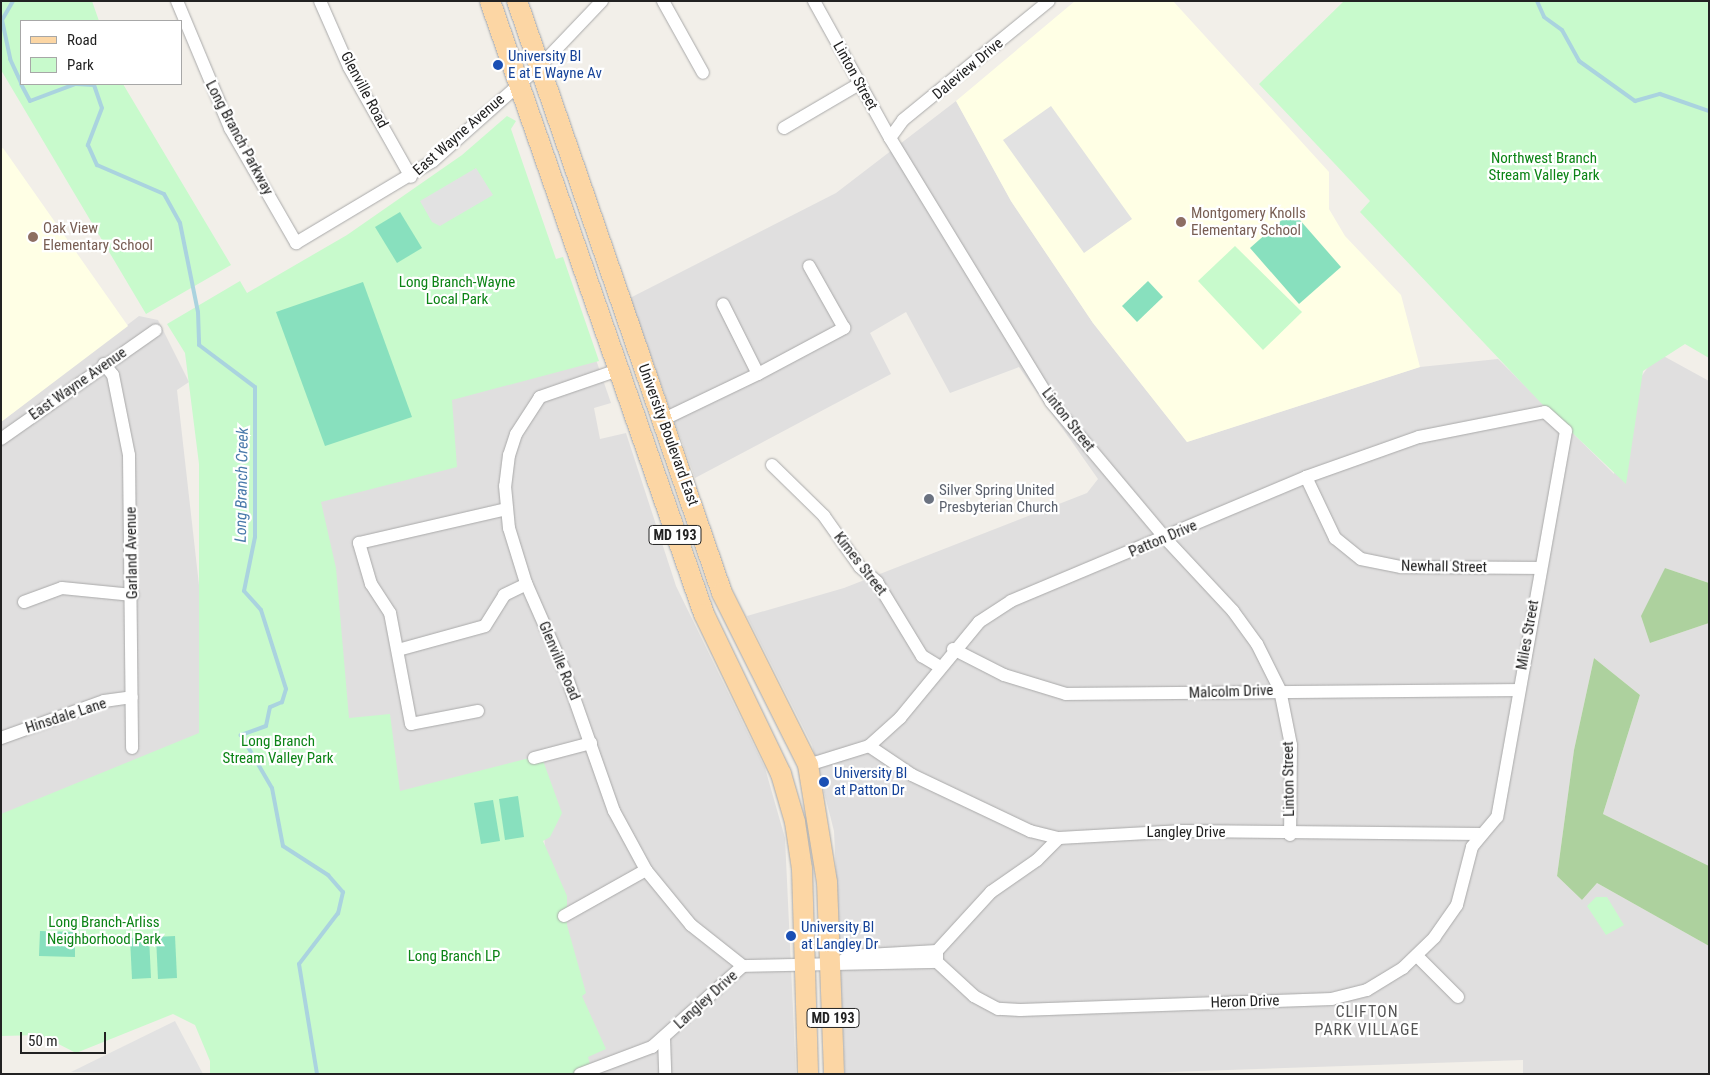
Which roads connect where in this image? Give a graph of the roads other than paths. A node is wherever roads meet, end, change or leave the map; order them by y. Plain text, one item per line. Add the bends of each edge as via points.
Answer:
1 (177, 1) edge
2 (320, 1) edge
3 (490, 1) edge
4 (517, 1) edge
5 (602, 1) edge
6 (663, 1) edge
7 (814, 1) edge
8 (1049, 1) edge
9 (540, 66) junction
10 (703, 73) dead end
11 (518, 84) junction
12 (859, 84) junction
13 (784, 128) dead end
14 (890, 138) junction
15 (411, 177) junction
16 (296, 243) joint
17 (809, 266) dead end
18 (723, 304) dead end
19 (156, 330) dead end
20 (104, 364) junction
21 (618, 370) junction
22 (758, 374) junction
23 (662, 420) junction
24 (1566, 431) joint
25 (1, 439) edge
26 (772, 465) dead end
27 (1306, 477) junction
28 (506, 509) junction
29 (1165, 538) junction
30 (1540, 568) junction
31 (527, 584) junction
32 (133, 595) junction
33 (24, 602) dead end
34 (953, 649) junction
35 (398, 650) junction
36 (940, 667) junction
37 (1280, 690) junction
38 (1518, 690) junction
39 (132, 697) junction
40 (478, 711) dead end
41 (1, 738) edge
42 (591, 743) junction
43 (869, 746) junction
44 (132, 748) dead end
45 (534, 758) dead end
46 (808, 765) junction
47 (1481, 834) junction
48 (1290, 835) junction
49 (1059, 838) junction
50 (646, 870) junction
51 (564, 916) dead end
52 (1417, 956) junction
53 (937, 957) junction
54 (836, 962) junction
55 (806, 964) junction
56 (743, 966) junction
57 (1458, 997) dead end
58 (664, 1038) junction
59 (580, 1074) edge
60 (665, 1074) edge
61 (808, 1074) edge
62 (834, 1074) edge

1 - 16 street, Long Branch Parkway via 230,128
2 - 15 street, Glenville Road via 349,67
3 - 11 main road, University Boulevard East / MD 193
4 - 9 main road, University Boulevard East / MD 193
5 - 9 street, East Wayne Avenue
6 - 10 street
7 - 12 street, Linton Street
8 - 14 street, Daleview Drive via 903,120
9 - 11 street, East Wayne Avenue
9 - 23 main road, University Boulevard East / MD 193
11 - 15 street, East Wayne Avenue
11 - 21 main road, University Boulevard East / MD 193
12 - 13 street
12 - 14 street, Linton Street
14 - 29 street, Linton Street via 1051,402
15 - 16 street, East Wayne Avenue
17 - 22 street via 844,328
18 - 22 street
19 - 20 street, East Wayne Avenue
20 - 25 street, East Wayne Avenue
20 - 32 street, Garland Avenue via 113,375 129,455
21 - 28 street, Glenville Road via 540,396 516,434 509,455
21 - 55 main road, University Boulevard East / MD 193 via 704,614 781,774 795,822 802,869
22 - 23 street
23 - 46 main road, University Boulevard East / MD 193 via 722,593
24 - 27 street, Patton Drive via 1545,412 1524,415 1419,437
24 - 30 street, Miles Street
26 - 36 street, Kimes Street via 824,516 860,567 877,582 922,656
27 - 29 street, Patton Drive
27 - 30 street, Newhall Street via 1335,538 1361,560 1401,568
28 - 31 street, Glenville Road
28 - 35 street via 359,543 371,584 390,613
29 - 34 street, Patton Drive via 1012,601 978,622
29 - 37 street, Linton Street via 1233,611 1257,644
30 - 38 street, Miles Street
31 - 35 street via 504,595 485,626
31 - 42 street, Glenville Road
32 - 33 street via 62,588
32 - 39 street, Garland Avenue
34 - 36 street, Patton Drive
34 - 37 street, Malcolm Drive via 1004,674 1066,694
35 - 40 street via 411,724
36 - 43 street, Patton Drive via 900,718
37 - 38 street, Malcolm Drive
37 - 48 street, Linton Street via 1291,745
38 - 47 street, Miles Street via 1498,816
39 - 41 street, Hinsdale Lane via 104,702
39 - 44 street, Garland Avenue
42 - 45 street
42 - 50 street, Glenville Road via 614,811
43 - 46 street, Patton Drive
43 - 49 street via 912,775 1030,831
46 - 54 main road, University Boulevard East / MD 193 via 824,842
47 - 48 street, Langley Drive
47 - 52 street, Heron Drive via 1472,847 1457,905
48 - 49 street, Langley Drive via 1183,831
49 - 53 street via 1037,860 991,892
50 - 51 street
50 - 56 street, Glenville Road via 691,925
52 - 53 street, Heron Drive via 1367,990 1332,999 1020,1010 998,1009 974,996
52 - 57 street
53 - 54 street, Langley Drive via 851,966
54 - 55 street, Langley Drive
54 - 62 main road, University Boulevard East / MD 193
55 - 56 street, Langley Drive
55 - 61 main road, University Boulevard East / MD 193
56 - 58 street, Langley Drive
58 - 59 street, Langley Drive via 652,1047
58 - 60 street

